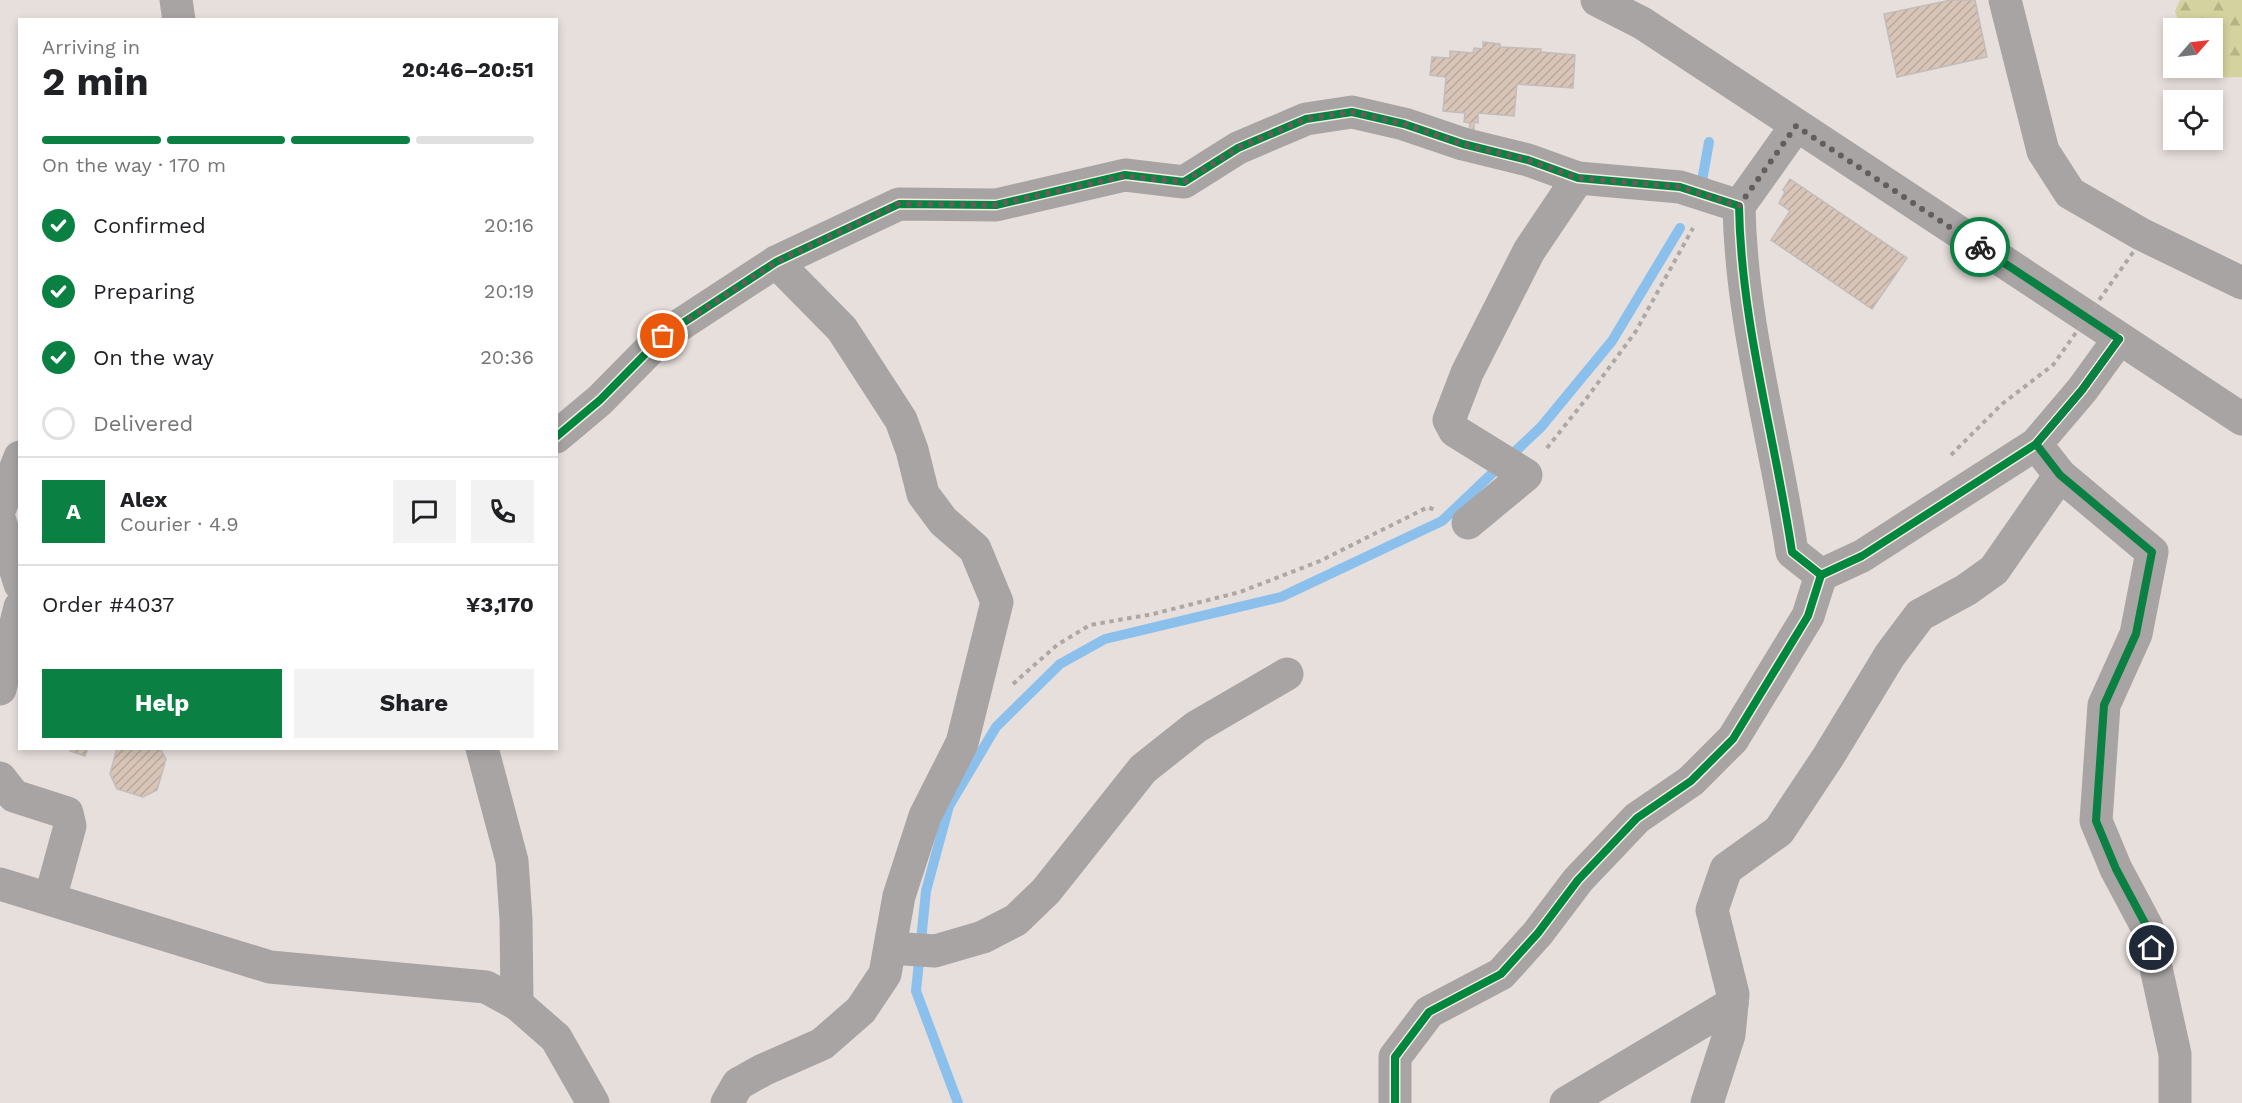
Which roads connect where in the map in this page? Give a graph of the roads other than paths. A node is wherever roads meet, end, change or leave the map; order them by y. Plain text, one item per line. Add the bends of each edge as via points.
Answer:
1 (176, 0) edge
2 (1597, 0) edge
3 (2005, 0) edge
4 (179, 18) edge
5 (1796, 126) junction
6 (1578, 178) junction
7 (1724, 202) junction
8 (776, 262) junction
9 (2242, 283) edge
10 (2119, 339) junction
11 (2242, 419) edge
12 (558, 435) edge
13 (2036, 444) junction
14 (18, 462) edge
15 (2060, 475) junction
16 (0, 508) edge
17 (0, 521) edge
18 (1468, 523) dead end
19 (1821, 575) junction
20 (18, 578) edge
21 (18, 615) edge
22 (1287, 674) dead end
23 (0, 689) edge
24 (483, 750) edge
25 (0, 778) edge
26 (0, 884) edge
27 (50, 899) junction
28 (890, 948) junction
29 (517, 1004) junction
30 (1732, 1004) junction
31 (593, 1103) edge
32 (727, 1103) edge
33 (1395, 1103) edge
34 (1566, 1103) edge
35 (1707, 1103) edge
36 (2175, 1103) edge

1 - 4 street
2 - 5 street via 1642,23
3 - 9 street via 2043,151 2070,193 2141,234
5 - 7 street
5 - 10 street
6 - 7 street via 1680,187
6 - 8 street via 1528,160 1352,112 1306,119 1286,127 1238,148 1184,182 1125,176 996,205 898,204
6 - 18 street via 1529,251 1467,373 1449,420 1455,431 1526,475
7 - 19 street via 1740,252 1792,552
8 - 12 street via 663,336 600,400
8 - 28 street via 842,329 901,420 923,494 943,521 975,549 997,602 962,743 925,816 899,896
10 - 11 street
10 - 13 street
13 - 15 street
13 - 19 street via 1862,556
14 - 16 street
15 - 30 street via 1994,570 1966,591 1920,615 1779,831 1726,869 1712,910 1733,994
15 - 36 street via 2152,552 2136,634 2104,705 2096,821 2147,927 2175,1054
17 - 20 street
19 - 33 street via 1809,616 1733,739 1691,781 1637,818 1578,880 1501,974 1429,1012 1395,1057
21 - 23 street
22 - 28 street via 1196,727 1143,769 1046,891 1016,920 983,937 935,951
24 - 29 street via 512,861
25 - 27 street via 14,796 67,813 70,826
26 - 27 street
27 - 29 street via 270,967 486,987
28 - 32 street via 885,974 861,1010 822,1044 738,1084
29 - 31 street via 556,1038
30 - 34 street
30 - 35 street via 1729,1035

